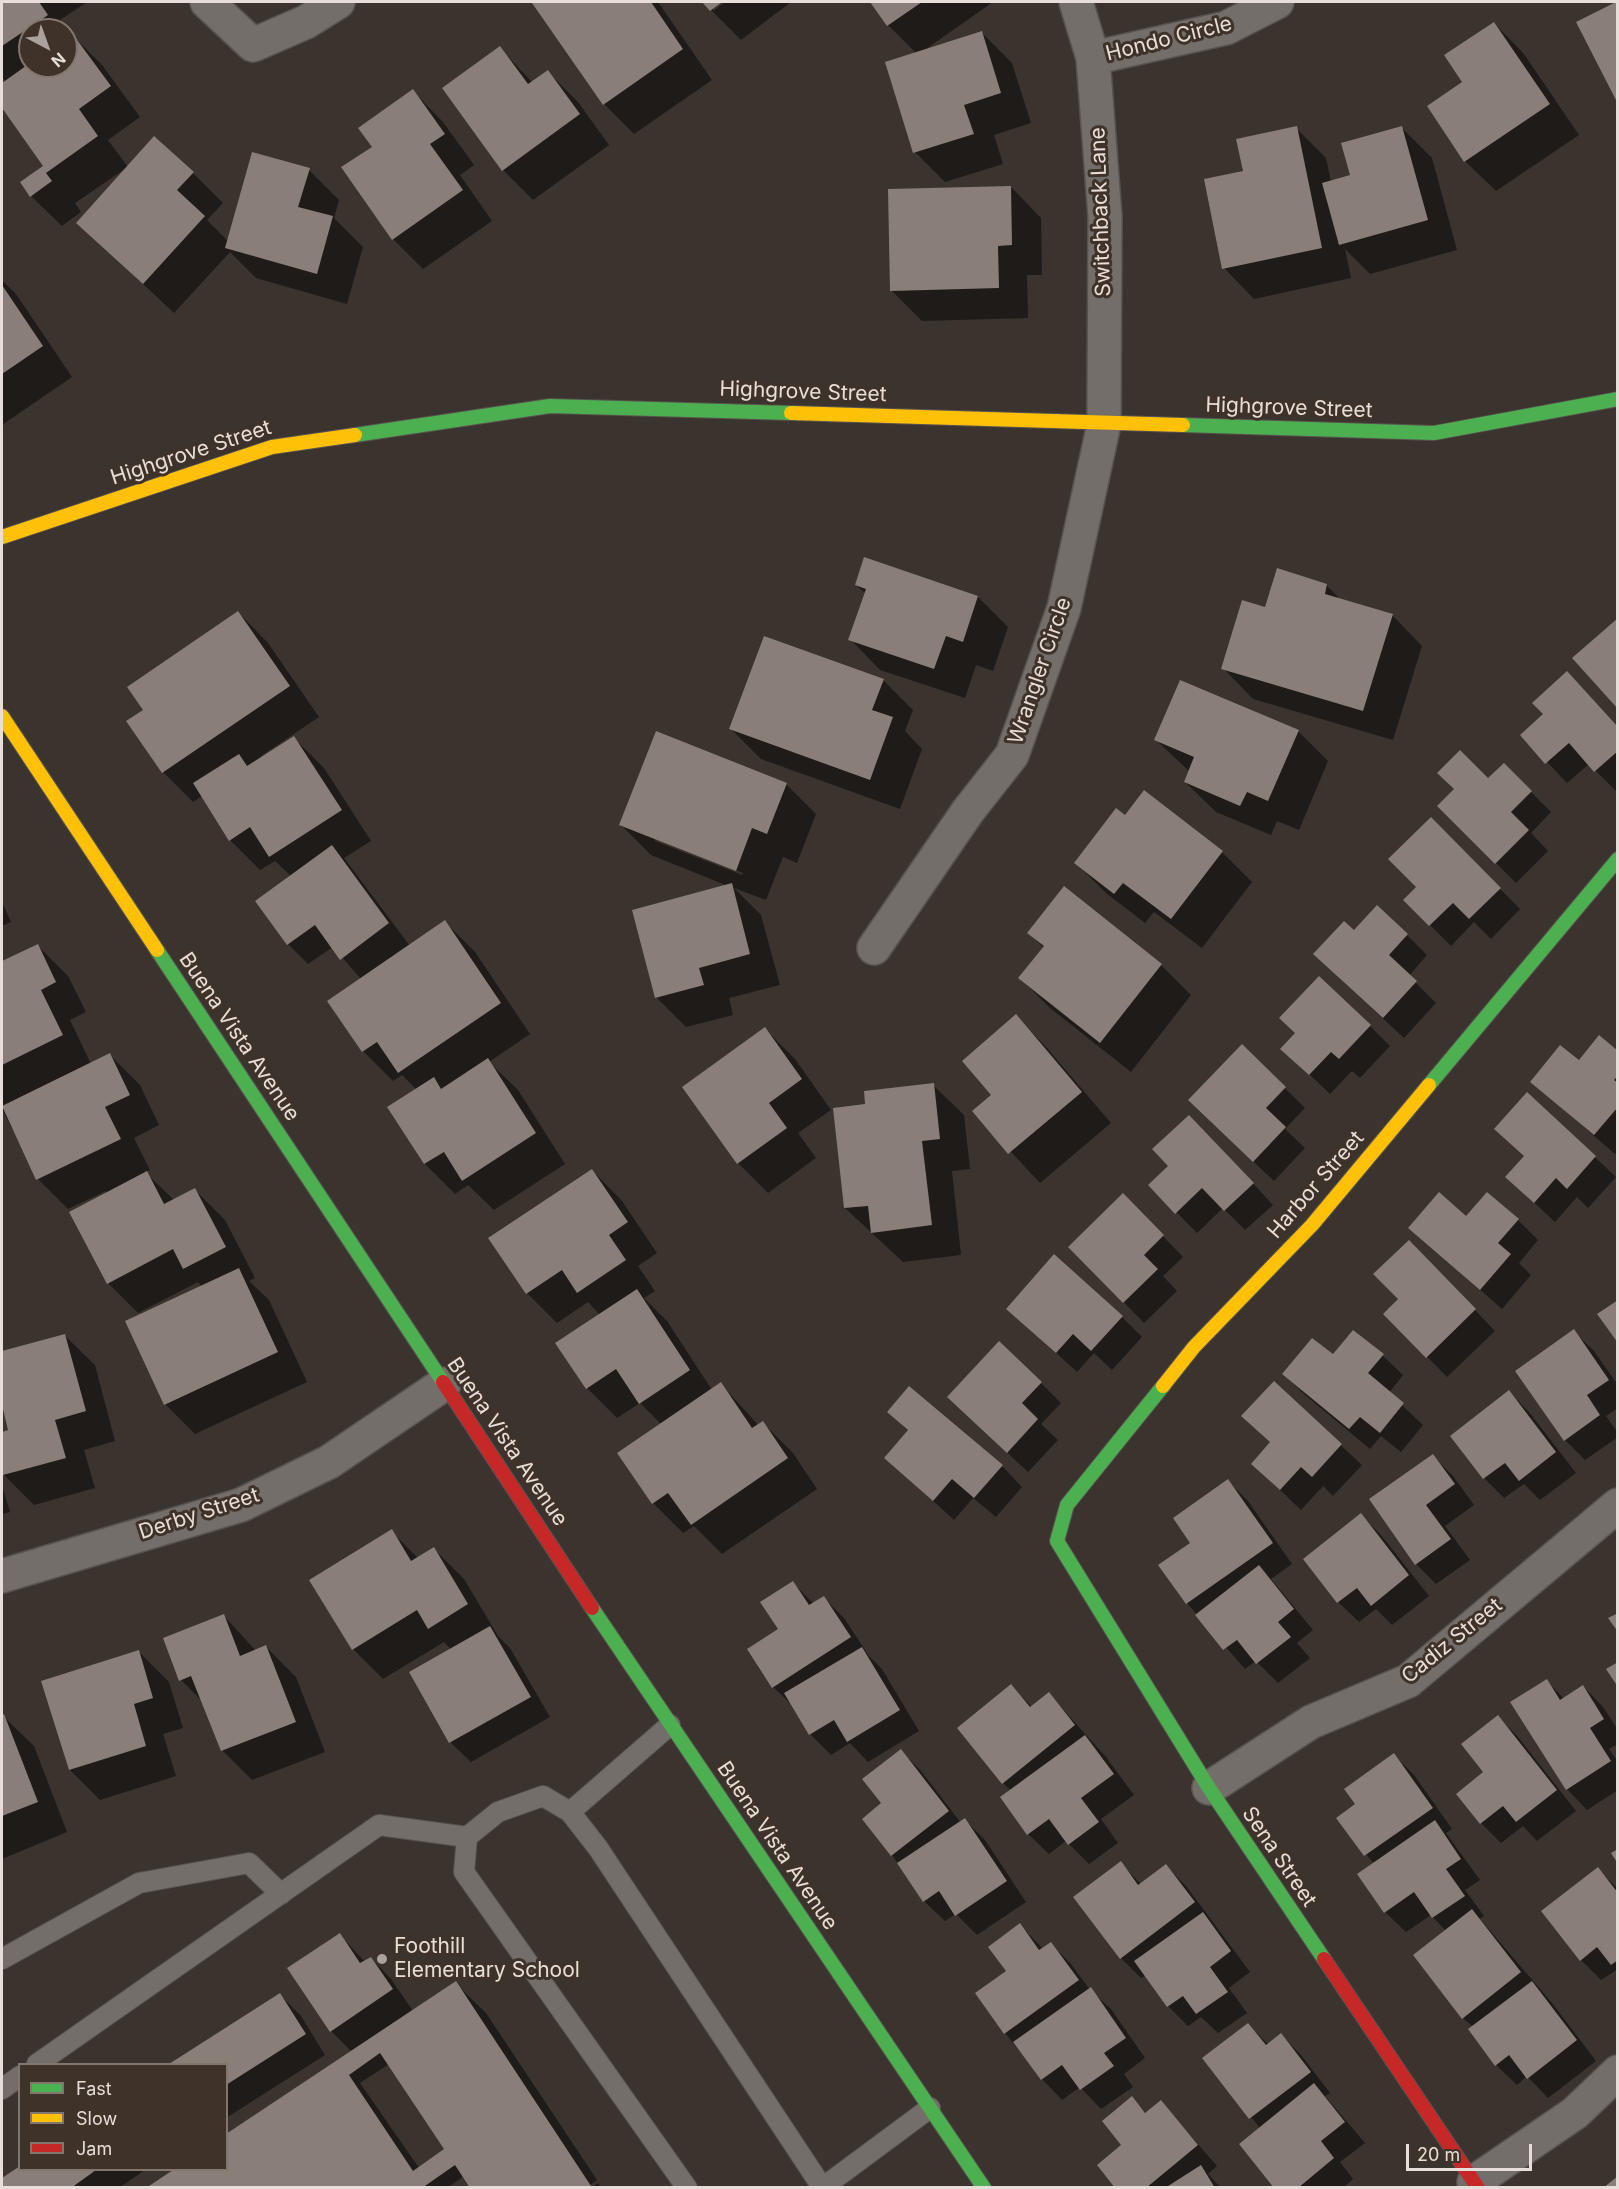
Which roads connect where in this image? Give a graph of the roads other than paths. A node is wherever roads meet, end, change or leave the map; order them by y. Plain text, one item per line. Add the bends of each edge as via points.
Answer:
1 (207, 2) edge
2 (338, 2) edge
3 (1077, 2) edge
4 (1276, 2) edge
5 (1093, 58) junction
6 (1617, 399) edge
7 (1104, 424) junction
8 (2, 537) edge
9 (2, 716) edge
10 (1617, 859) edge
11 (873, 948) dead end
12 (444, 1384) junction
13 (1617, 1504) edge
14 (1057, 1541) joint
15 (2, 1575) edge
16 (670, 1725) junction
17 (1209, 1788) junction
18 (570, 1812) junction
19 (466, 1837) junction
20 (281, 1894) junction
21 (2, 1959) edge
22 (38, 2063) edge
23 (1617, 2072) edge
24 (18, 2077) edge
25 (2, 2089) edge
26 (930, 2108) junction
27 (1476, 2185) edge
28 (687, 2187) edge
29 (822, 2187) edge
30 (984, 2187) edge

1 - 2 street via 253,45 306,22
3 - 5 street, Switchback Lane
4 - 5 street, Hondo Circle via 1226,28
5 - 7 street, Switchback Lane via 1105,217
6 - 7 street, Highgrove Street via 1434,433
7 - 8 street, Highgrove Street via 550,406 272,447
7 - 11 street, Wrangler Circle via 1064,608 1012,755
9 - 12 street, Buena Vista Avenue
10 - 14 street, Harbor Street via 1312,1225 1194,1347 1067,1505
12 - 15 street, Derby Street via 330,1462 241,1505
12 - 16 street, Buena Vista Avenue
13 - 17 street, Cadiz Street via 1408,1681 1311,1722
14 - 17 street, Sena Street
16 - 18 lane
16 - 26 street, Buena Vista Avenue
17 - 27 street, Sena Street
18 - 19 lane via 543,1796 498,1812
18 - 29 lane via 598,1848
19 - 20 lane via 379,1825
19 - 28 lane via 464,1872
20 - 21 lane via 249,1863 139,1884
20 - 22 lane
23 - 27 street via 1575,2113
24 - 25 lane
26 - 29 lane
26 - 30 street, Buena Vista Avenue

